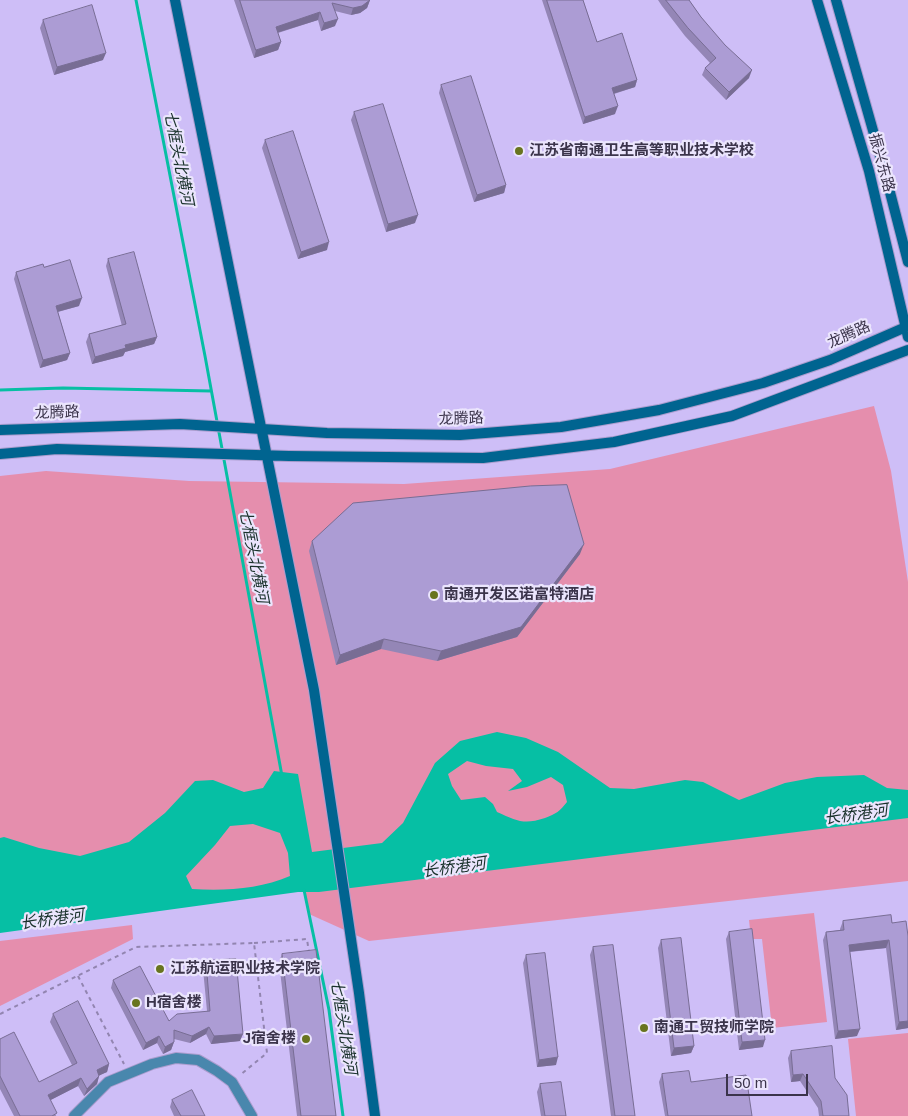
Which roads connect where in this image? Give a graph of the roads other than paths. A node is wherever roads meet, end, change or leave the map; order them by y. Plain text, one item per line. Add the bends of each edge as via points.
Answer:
1 (175, 0) edge
2 (817, 0) edge
3 (836, 0) edge
4 (908, 262) edge
5 (907, 330) edge
6 (908, 350) edge
7 (260, 429) junction
8 (0, 430) edge
9 (0, 454) edge
10 (265, 456) junction
11 (74, 1116) edge
12 (252, 1116) edge
13 (375, 1116) edge

1 - 7 main road
2 - 5 main road, 振兴东路 via 869,171
3 - 4 main road, 振兴东路
5 - 7 main road, 龙腾路 via 763,383 659,410 561,428 460,435
6 - 10 main road via 732,416 614,442 483,458
7 - 8 main road, 龙腾路 via 180,424
7 - 10 main road
9 - 10 main road via 57,449
10 - 13 main road via 314,690
11 - 12 street via 108,1082 176,1058 198,1060 232,1082

